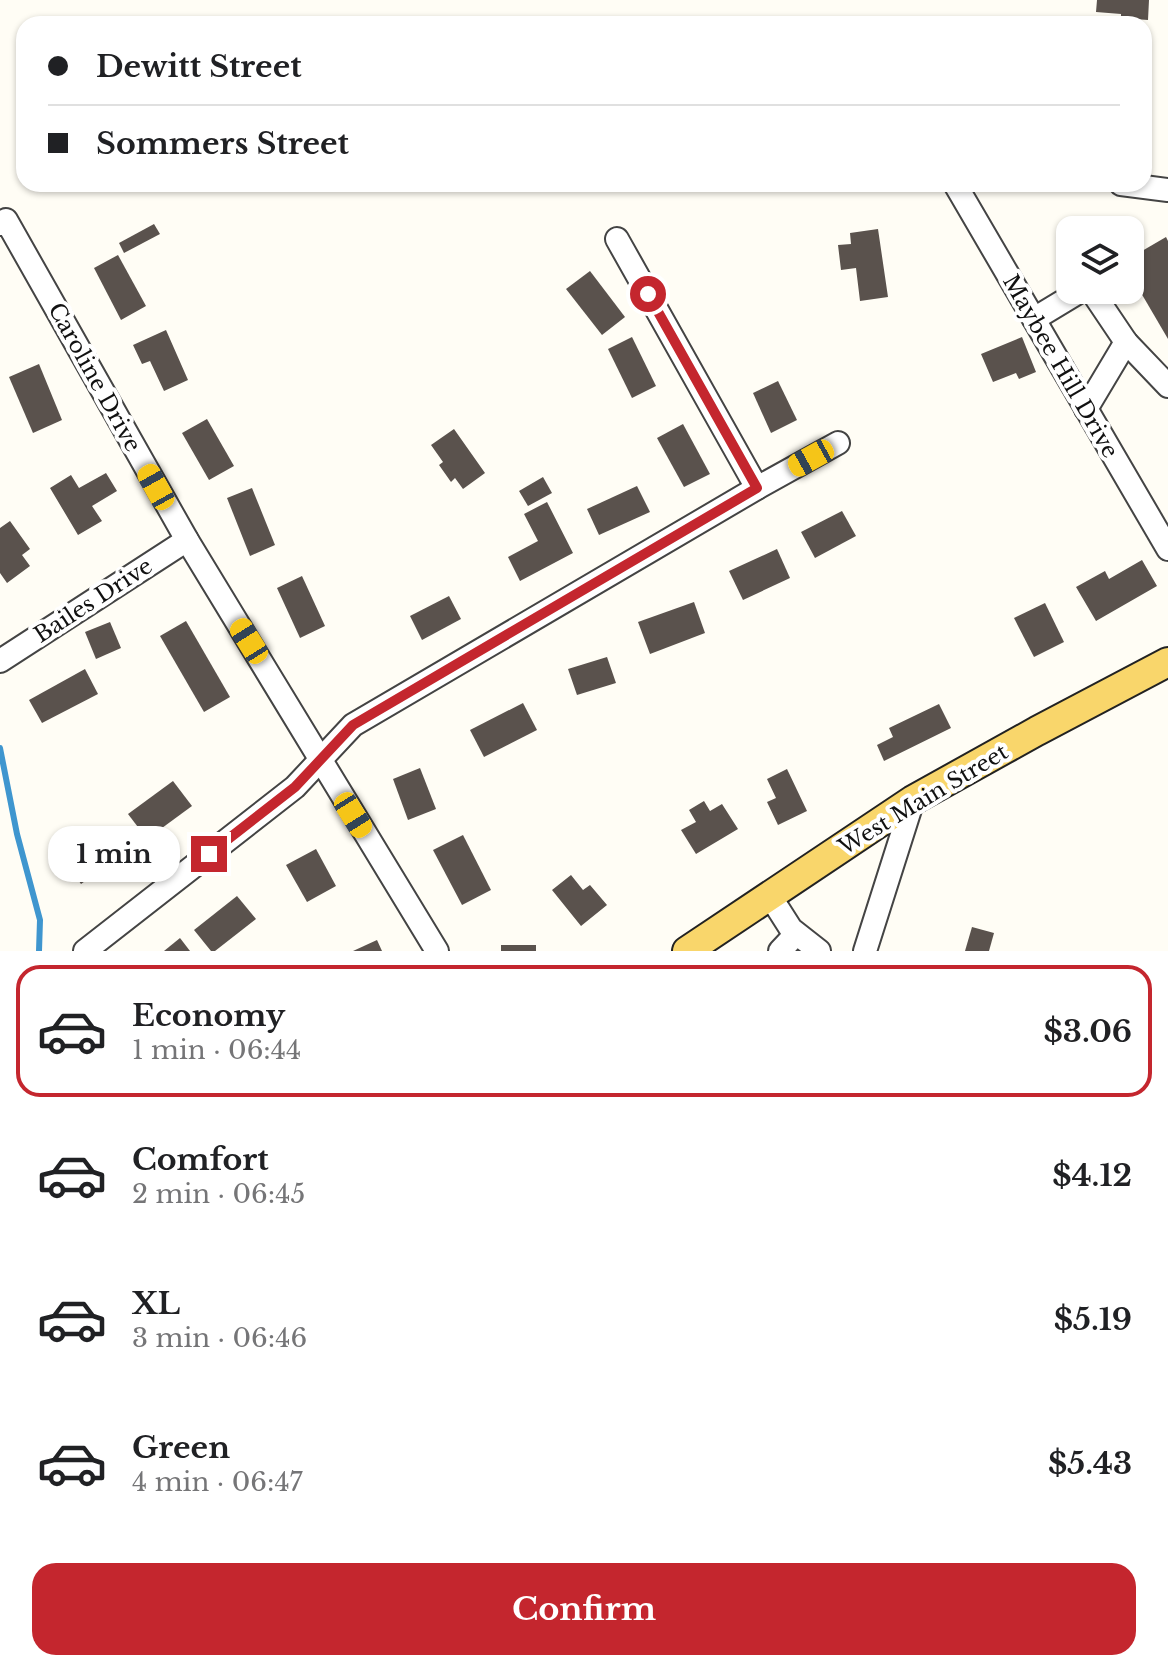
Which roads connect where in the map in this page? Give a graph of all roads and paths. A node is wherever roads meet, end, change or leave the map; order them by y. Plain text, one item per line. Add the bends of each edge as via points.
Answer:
1 (960, 192) edge
2 (0, 224) edge
3 (617, 239) dead end
4 (1059, 304) edge
5 (1100, 304) edge
6 (1034, 319) junction
7 (1126, 342) junction
8 (1168, 386) edge
9 (1086, 409) junction
10 (838, 443) dead end
11 (757, 488) junction
12 (187, 540) junction
13 (1168, 549) edge
14 (0, 661) edge
15 (1168, 662) edge
16 (320, 760) junction
17 (913, 800) junction
18 (770, 896) junction
19 (796, 934) junction
20 (704, 946) edge
21 (85, 951) edge
22 (437, 951) edge
23 (780, 951) edge
24 (819, 951) edge
25 (865, 951) edge

1 - 6 street, Maybee Hill Drive
2 - 12 street, Caroline Drive via 6,220
3 - 11 street
4 - 6 street
5 - 7 street
6 - 9 street, Maybee Hill Drive
7 - 8 street
7 - 9 street
9 - 13 street, Maybee Hill Drive
10 - 11 street
11 - 16 street via 353,725
12 - 14 street, Bailes Drive
12 - 16 street, Caroline Drive
15 - 17 main road, West Main Street
16 - 21 street via 295,787
16 - 22 street, Caroline Drive
17 - 18 main road, West Main Street
17 - 25 street
18 - 19 street
18 - 20 main road, West Main Street
19 - 23 street
19 - 24 street

